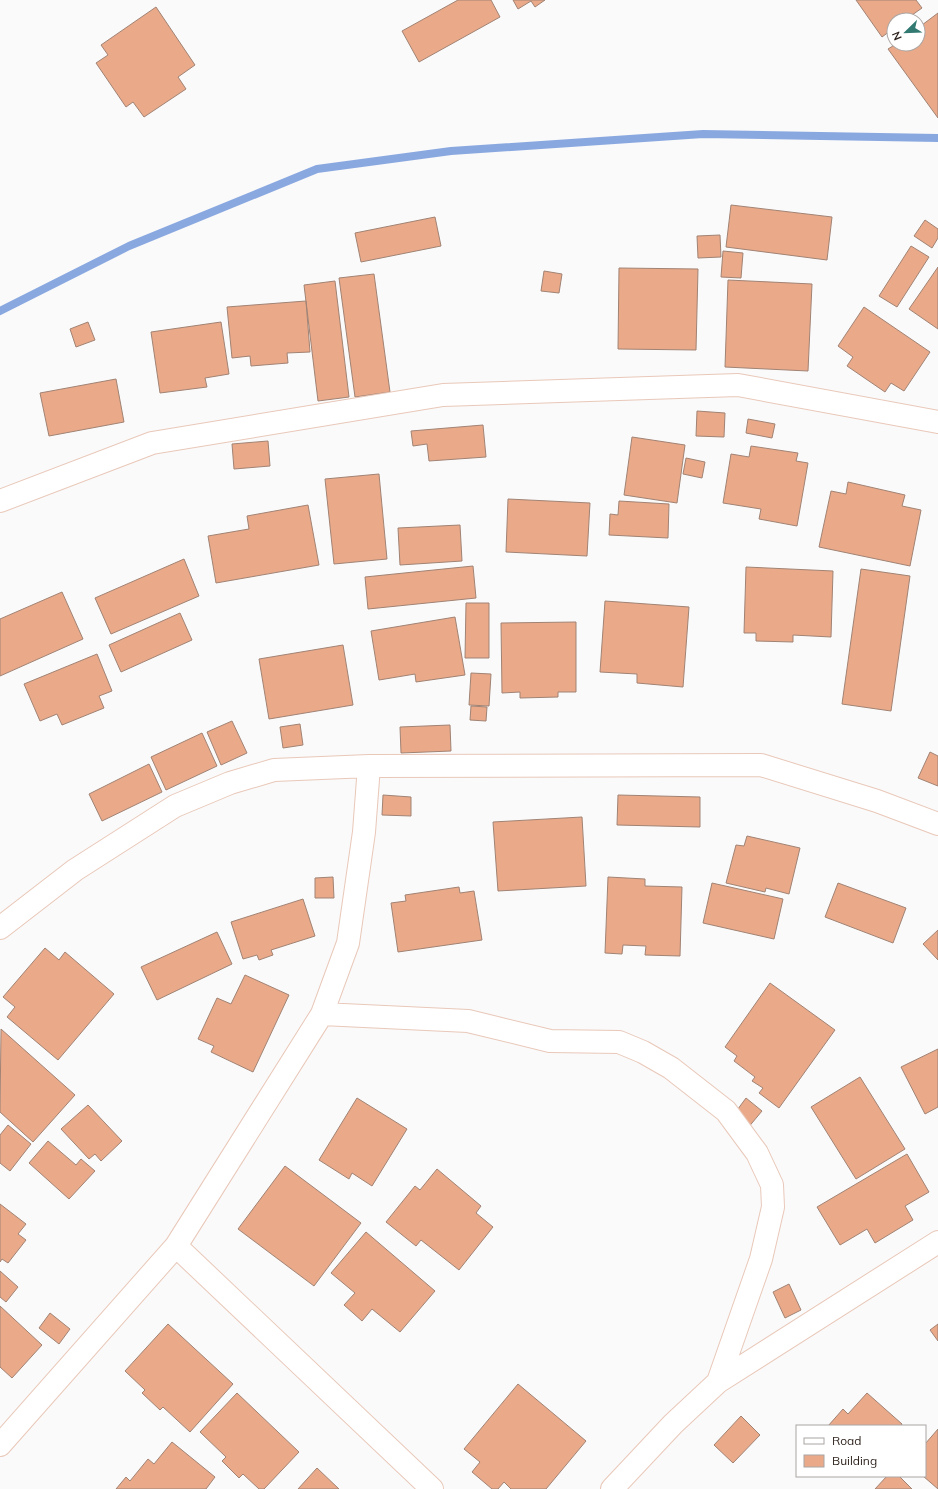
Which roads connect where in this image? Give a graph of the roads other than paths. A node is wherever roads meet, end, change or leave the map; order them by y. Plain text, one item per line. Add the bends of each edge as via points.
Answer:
1 (938, 422) edge
2 (0, 502) edge
3 (370, 766) junction
4 (938, 824) edge
5 (0, 928) edge
6 (322, 1014) junction
7 (938, 1242) edge
8 (176, 1246) junction
9 (718, 1382) junction
10 (0, 1445) edge
11 (432, 1489) edge
12 (612, 1489) edge

1 - 2 street via 738,385 443,395 152,443
3 - 4 street via 762,765 877,801
3 - 5 street via 274,770 230,783 175,806 75,870
3 - 6 street via 364,832 348,943
6 - 8 street
6 - 9 street via 462,1021 550,1041 619,1042 671,1068 726,1111 757,1153 772,1185 773,1207 761,1259
7 - 9 street
8 - 10 street
8 - 11 street
9 - 12 street via 673,1424

